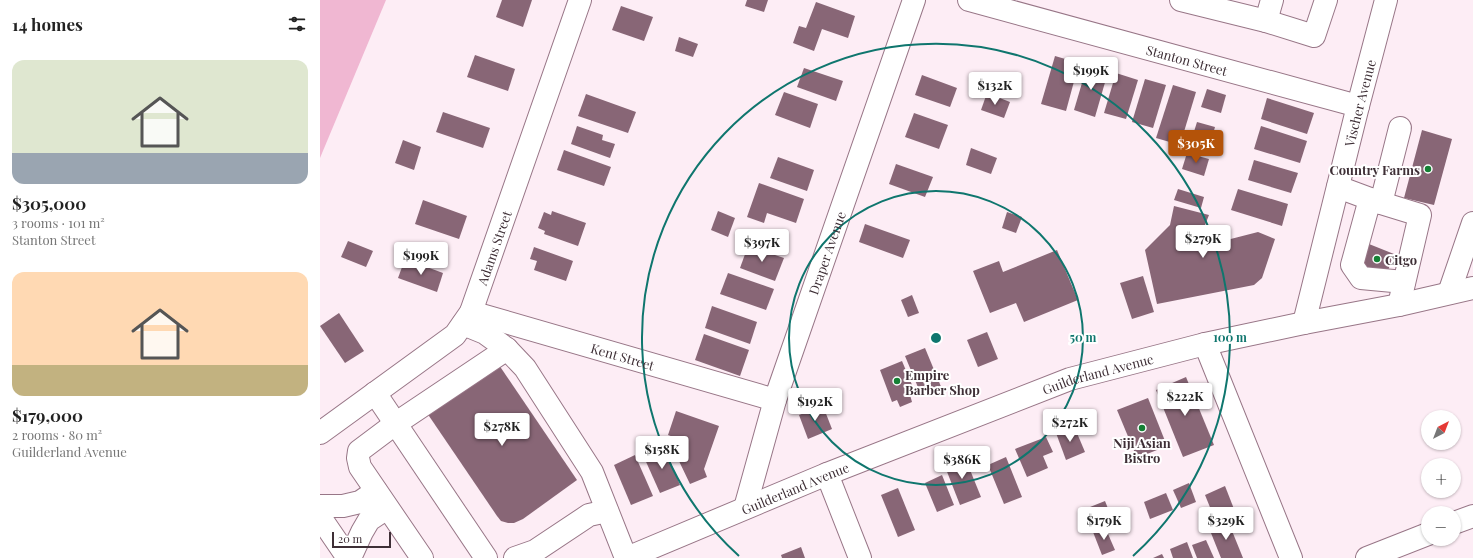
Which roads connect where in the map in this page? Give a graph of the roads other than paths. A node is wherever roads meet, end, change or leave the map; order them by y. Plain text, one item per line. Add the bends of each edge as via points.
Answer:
1 (580, 0) edge
2 (914, 0) edge
3 (969, 0) edge
4 (1181, 0) edge
5 (1272, 0) edge
6 (1326, 0) edge
7 (1386, 0) edge
8 (1266, 21) junction
9 (1358, 106) junction
10 (1400, 128) dead end
11 (1338, 187) junction
12 (1376, 201) junction
13 (1473, 223) edge
14 (1325, 237) junction
15 (1357, 247) junction
16 (1404, 282) junction
17 (1473, 288) edge
18 (1449, 293) junction
19 (1399, 305) junction
20 (467, 318) junction
21 (1304, 323) junction
22 (1205, 344) junction
23 (507, 349) junction
24 (375, 393) junction
25 (775, 400) junction
26 (395, 424) junction
27 (320, 433) edge
28 (827, 474) junction
29 (382, 500) junction
30 (320, 506) edge
31 (746, 508) junction
32 (607, 511) junction
33 (320, 516) edge
34 (1473, 516) edge
35 (1461, 520) edge
36 (1421, 537) edge
37 (349, 558) edge
38 (422, 558) edge
39 (486, 558) edge
40 (516, 558) edge
41 (627, 558) edge
42 (860, 558) edge
43 (1291, 558) edge
44 (1367, 558) edge

1 - 20 street, Adams Street
2 - 25 street, Draper Avenue
3 - 9 street, Stanton Street
4 - 8 street
5 - 8 street
6 - 8 street via 1314,36
7 - 9 street, Vischer Avenue
9 - 11 street, Vischer Avenue
10 - 12 street
11 - 12 street
11 - 14 street, Vischer Avenue
12 - 15 street
12 - 16 street via 1420,215
13 - 18 street
14 - 15 street
14 - 21 street, Vischer Avenue
15 - 16 street via 1352,265 1362,278
16 - 19 street
17 - 18 street, Guilderland Avenue
18 - 19 street, Guilderland Avenue
19 - 21 street, Guilderland Avenue
20 - 23 street
20 - 24 street, Adams Street via 455,335
20 - 25 street, Kent Street
21 - 22 street, Guilderland Avenue
22 - 28 street, Guilderland Avenue via 1070,379
22 - 43 street
23 - 26 street
23 - 32 street via 525,368 592,472
24 - 26 street
24 - 27 street, Adams Street
25 - 31 street, Draper Avenue
26 - 29 street via 359,450 360,466
26 - 39 street
28 - 31 street, Guilderland Avenue
28 - 42 street
29 - 30 street via 343,506
29 - 37 street
29 - 38 street
31 - 41 street, Guilderland Avenue
32 - 40 street via 589,515 535,551
32 - 41 street
33 - 37 street
34 - 35 street
36 - 44 street

